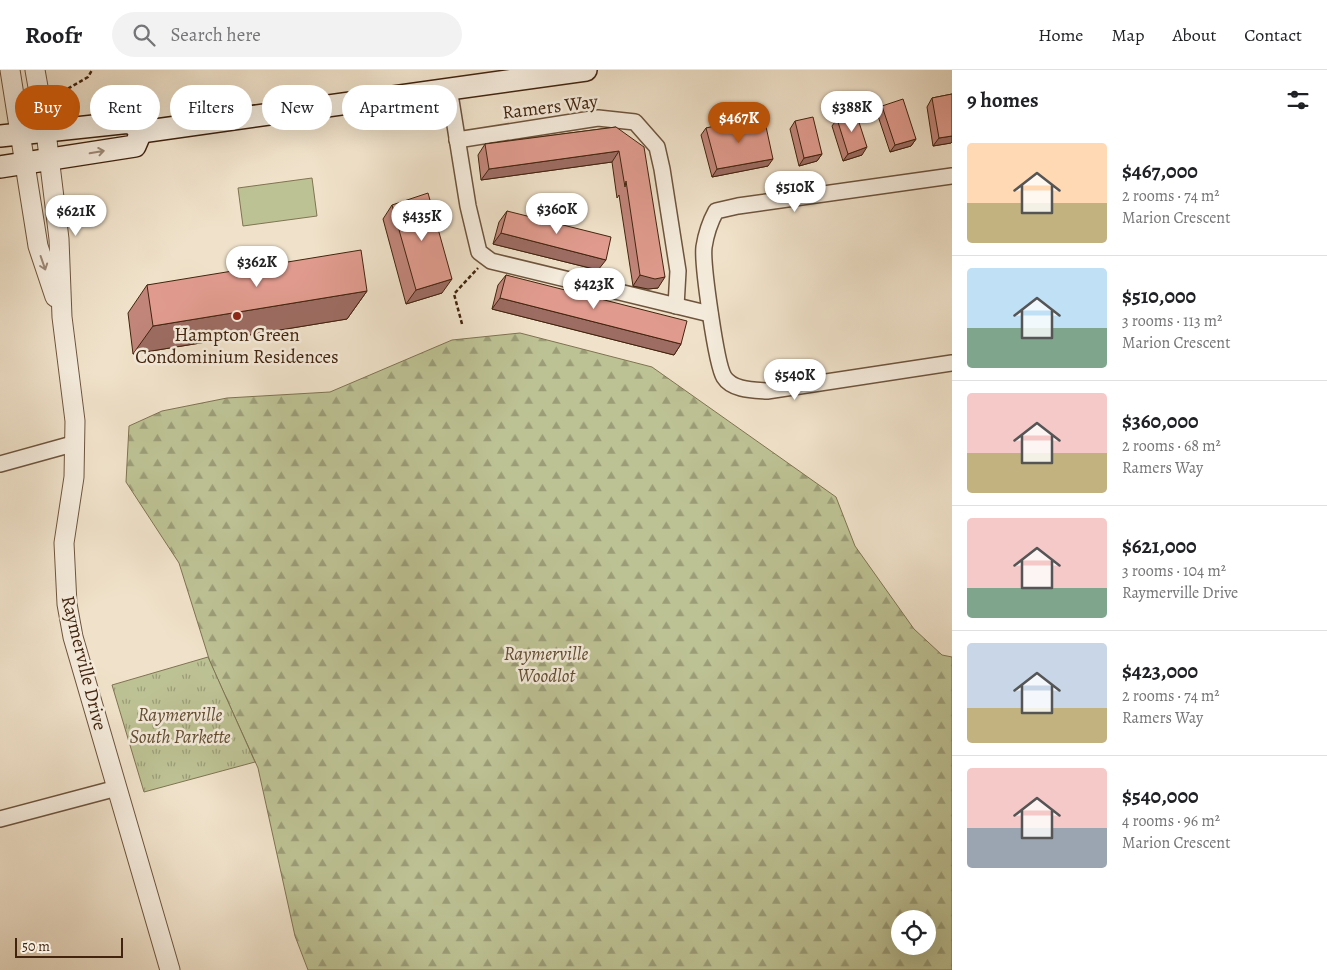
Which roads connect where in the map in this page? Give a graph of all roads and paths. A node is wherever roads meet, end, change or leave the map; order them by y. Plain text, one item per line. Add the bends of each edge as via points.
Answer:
1 (10, 70) edge
2 (35, 70) edge
3 (92, 70) edge
4 (586, 70) edge
5 (74, 85) edge
6 (457, 87) edge
7 (342, 103) edge
8 (455, 130) edge
9 (46, 132) junction
10 (141, 132) junction
11 (22, 133) junction
12 (0, 136) edge
13 (457, 140) junction
14 (49, 160) junction
15 (26, 164) junction
16 (0, 168) edge
17 (952, 176) edge
18 (485, 256) junction
19 (676, 306) junction
20 (710, 314) junction
21 (62, 317) junction
22 (462, 324) dead end
23 (952, 363) edge
24 (76, 443) junction
25 (0, 464) edge
26 (117, 788) junction
27 (0, 819) edge
28 (170, 970) edge

1 - 11 street, Raymerville Drive
2 - 9 street, Raymerville Drive
3 - 5 path via 88,77
4 - 6 main road
7 - 10 main road
8 - 13 street
9 - 10 main road via 131,122
9 - 11 main road
9 - 14 street, Raymerville Drive
14 -> 10 main road via 135,146
11 - 12 main road
11 - 15 street, Raymerville Drive
13 - 18 street via 479,252
13 - 19 street, Ramers Way via 598,118 635,122 657,147 662,169 678,272
14 - 15 main road
14 - 21 street, Raymerville Drive via 59,239
15 - 16 main road
15 -> 21 street, Raymerville Drive via 38,246
17 - 20 street via 716,211 703,249
18 - 19 street via 491,261 555,278
18 - 22 path via 454,294
19 - 20 street
20 - 23 street via 724,377 736,387 749,390
21 - 24 street, Raymerville Drive
24 - 25 street
24 - 26 street, Raymerville Drive via 64,543 67,604
26 - 27 street
26 - 28 street, Raymerville Drive

